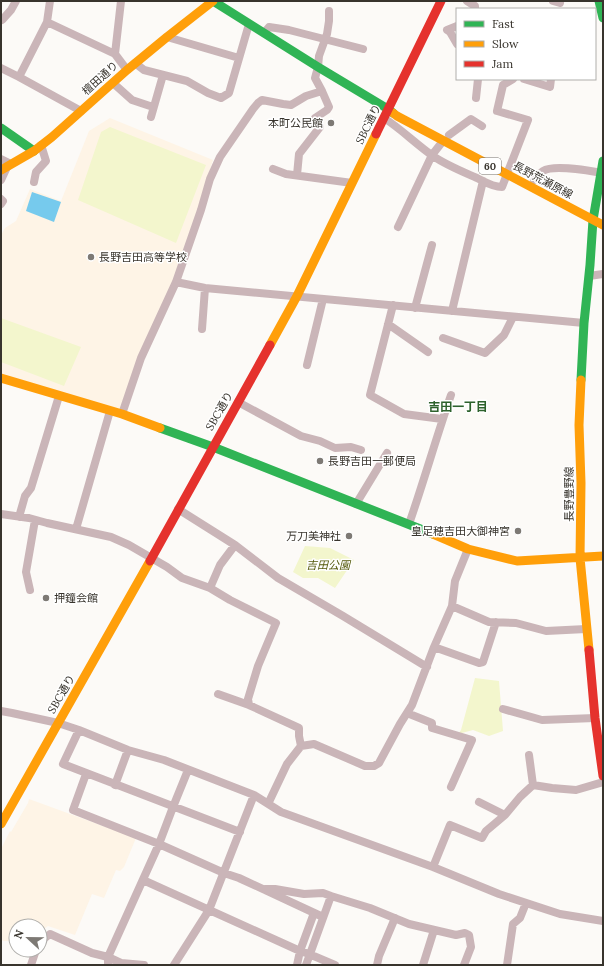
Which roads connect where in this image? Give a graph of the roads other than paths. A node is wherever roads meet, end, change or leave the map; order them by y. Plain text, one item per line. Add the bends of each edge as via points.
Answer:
1 (16, 1) edge
2 (50, 1) edge
3 (121, 1) edge
4 (213, 1) edge
5 (468, 1) edge
6 (599, 1) edge
7 (439, 2) edge
8 (476, 6) edge
9 (329, 11) dead end
10 (603, 18) edge
11 (1, 19) edge
12 (48, 22) junction
13 (249, 24) junction
14 (456, 26) edge
15 (264, 33) junction
16 (167, 37) junction
17 (325, 39) junction
18 (456, 42) edge
19 (363, 49) dead end
20 (115, 54) junction
21 (239, 58) junction
22 (135, 63) junction
23 (318, 67) junction
24 (1, 68) edge
25 (127, 70) junction
26 (163, 75) junction
27 (19, 77) junction
28 (478, 80) edge
29 (511, 80) edge
30 (527, 80) edge
31 (551, 80) edge
32 (113, 83) junction
33 (322, 91) junction
34 (476, 98) dead end
35 (154, 107) junction
36 (81, 112) junction
37 (386, 113) junction
38 (151, 117) dead end
39 (482, 126) dead end
40 (1, 128) edge
41 (446, 138) junction
42 (38, 148) junction
43 (432, 155) junction
44 (1, 159) edge
45 (603, 161) edge
46 (6, 167) edge
47 (273, 169) dead end
48 (508, 171) junction
49 (602, 173) edge
50 (297, 175) junction
51 (1, 180) edge
52 (534, 180) junction
53 (483, 181) junction
54 (34, 182) dead end
55 (352, 183) junction
56 (1, 199) edge
57 (1, 204) edge
58 (594, 215) junction
59 (603, 216) edge
60 (603, 225) edge
61 (398, 227) dead end
62 (432, 244) dead end
63 (603, 274) edge
64 (589, 276) junction
65 (176, 282) junction
66 (205, 288) junction
67 (297, 296) junction
68 (323, 299) junction
69 (393, 306) junction
70 (414, 308) junction
71 (452, 311) junction
72 (513, 317) junction
73 (584, 323) junction
74 (388, 324) junction
75 (202, 329) dead end
76 (443, 338) dead end
77 (428, 352) dead end
78 (307, 365) dead end
79 (1, 378) edge
80 (451, 395) dead end
81 (59, 396) junction
82 (238, 402) junction
83 (110, 411) junction
84 (122, 414) junction
85 (442, 419) junction
86 (213, 447) junction
87 (361, 450) dead end
88 (387, 453) dead end
89 (356, 504) junction
90 (178, 509) junction
91 (1, 514) edge
92 (19, 517) junction
93 (35, 520) junction
94 (409, 524) junction
95 (76, 529) junction
96 (235, 545) junction
97 (468, 549) junction
98 (603, 556) edge
99 (152, 558) junction
100 (580, 558) junction
101 (210, 588) junction
102 (30, 590) dead end
103 (452, 606) junction
104 (496, 622) junction
105 (586, 629) junction
106 (434, 647) junction
107 (427, 667) junction
108 (218, 694) dead end
109 (249, 705) junction
110 (503, 709) dead end
111 (1, 711) edge
112 (407, 713) junction
113 (595, 718) junction
114 (58, 723) junction
115 (80, 730) junction
116 (301, 746) junction
117 (128, 750) junction
118 (529, 755) dead end
119 (601, 755) edge
120 (188, 770) junction
121 (86, 774) junction
122 (603, 776) edge
123 (603, 782) edge
124 (115, 785) junction
125 (533, 785) junction
126 (451, 787) dead end
127 (254, 795) junction
128 (479, 802) dead end
129 (268, 804) junction
130 (173, 807) junction
131 (505, 816) junction
132 (1, 824) edge
133 (240, 832) junction
134 (159, 844) junction
135 (433, 867) junction
136 (224, 873) junction
137 (143, 880) junction
138 (264, 890) junction
139 (331, 896) junction
140 (526, 903) junction
141 (209, 910) junction
142 (314, 913) junction
143 (322, 917) junction
144 (395, 918) junction
145 (603, 921) edge
146 (434, 930) junction
147 (48, 936) edge
148 (300, 951) junction
149 (309, 954) junction
150 (108, 961) edge
151 (144, 965) edge
152 (174, 965) edge
153 (297, 965) edge
154 (306, 965) edge
155 (335, 965) edge
156 (378, 965) edge
157 (423, 965) edge
158 (464, 965) edge
159 (507, 965) edge

1 - 11 street
2 - 12 street
3 - 20 street
4 - 13 street, 長野荒瀬原線 / 60
4 - 16 street, 檀田通り
5 - 8 street
6 - 10 street
7 - 37 street, SBC通り
9 - 17 street
12 - 20 street
12 - 27 street
13 - 15 street, 長野荒瀬原線 / 60
13 - 21 street
14 - 18 street via 447,30
15 - 17 street via 269,27
15 - 23 street, 長野荒瀬原線 / 60
16 - 21 street
16 - 22 street, 檀田通り
17 - 19 street
17 - 23 street
20 - 25 street
21 - 26 street via 229,93 221,98 187,81
22 - 25 street, 檀田通り
22 - 26 street via 144,70
23 - 33 street via 315,78
23 - 37 street, 長野荒瀬原線 / 60
24 - 27 street
25 - 32 street, 檀田通り
26 - 35 street
27 - 36 street
28 - 34 street
29 - 48 street via 503,85 497,111 528,120
30 - 31 street via 550,87
32 - 35 street via 132,100
32 - 36 street, 檀田通り
33 - 50 street via 328,107 314,118 320,127 298,154
33 - 65 street via 306,96 291,105 262,100 253,109 220,157 210,179
35 - 38 street
36 - 42 street, 檀田通り
37 - 41 street, 長野荒瀬原線 / 60 via 399,110
37 - 43 street via 394,124
37 - 55 street, SBC通り
39 - 41 street via 471,119
40 - 42 street
41 - 43 street
41 - 48 street, 長野荒瀬原線 / 60
42 - 46 street, 檀田通り
42 - 54 street via 46,161 36,172
43 - 53 street
43 - 61 street
44 - 46 street
45 - 49 street, 長野豊野線
46 - 51 street
47 - 50 street
48 - 52 street, 長野荒瀬原線 / 60
48 - 53 street via 502,187 495,187
48 - 58 street, 長野荒瀬原線 / 60
49 - 52 street via 557,168 544,170
49 - 58 street, 長野豊野線
50 - 55 street
52 - 58 street, 長野荒瀬原線 / 60
53 - 71 street
55 - 67 street, SBC通り
56 - 57 street
58 - 59 street, 長野荒瀬原線 / 60
58 - 60 street, 長野荒瀬原線 / 60
58 - 64 street, 長野豊野線
62 - 70 street
63 - 64 street
64 - 73 street, 長野豊野線
65 - 66 street
65 - 84 street via 141,358
66 - 67 street
66 - 75 street
67 - 68 street
67 - 82 street, SBC通り
68 - 69 street
68 - 78 street
69 - 70 street
69 - 74 street
70 - 71 street
71 - 72 street
72 - 73 street
72 - 76 street via 504,335 485,352
73 - 100 street, 長野豊野線 via 579,425
74 - 77 street
74 - 85 street via 370,395 404,414
79 - 81 street
80 - 85 street
81 - 83 street
81 - 92 street via 31,488 25,496
82 - 86 street, SBC通り
82 - 87 street via 301,436 335,448 351,447
83 - 84 street
83 - 95 street
84 - 86 street
85 - 94 street
86 - 89 street
86 - 90 street, SBC通り
88 - 89 street
89 - 94 street
90 - 96 street
90 - 99 street, SBC通り
91 - 92 street
92 - 93 street
93 - 95 street
93 - 102 street via 26,572
94 - 97 street
95 - 99 street via 111,537
96 - 101 street via 220,565
96 - 107 street via 278,578
97 - 100 street via 517,561
97 - 103 street via 455,581
98 - 100 street
99 - 101 street via 182,578
99 - 114 street, SBC通り
100 - 105 street, 長野豊野線
101 - 109 street via 276,624 258,666 248,699
103 - 104 street via 489,622
103 - 106 street
104 - 105 street via 516,623 546,630
104 - 106 street via 483,662 479,663
105 - 113 street, 長野豊野線
106 - 107 street
107 - 112 street
108 - 109 street
109 - 116 street via 299,728
110 - 113 street via 542,720
111 - 114 street
112 - 116 street via 379,763 374,766 365,766 314,744
112 - 126 street via 432,723 432,728 472,740
113 - 119 street, 長野豊野線
114 - 115 street
114 - 132 street, SBC通り
115 - 117 street
115 - 121 street via 62,764
116 - 129 street via 287,764
117 - 120 street
117 - 124 street
118 - 125 street
119 - 122 street, 長野豊野線
120 - 127 street
120 - 130 street
121 - 124 street
121 - 134 street via 73,810
123 - 125 street via 576,790
124 - 130 street
125 - 131 street
127 - 129 street
127 - 133 street
128 - 131 street
129 - 135 street via 281,812
130 - 133 street
130 - 134 street
131 - 135 street via 486,831 482,838 450,825
133 - 136 street
134 - 136 street
134 - 137 street
135 - 140 street
136 - 138 street
136 - 141 street
137 - 141 street
137 - 150 street
138 - 139 street via 323,893
138 - 142 street
139 - 143 street
139 - 144 street
140 - 145 street via 560,914
140 - 159 street via 520,918 514,924
141 - 148 street
141 - 152 street
142 - 143 street
142 - 148 street
143 - 149 street
144 - 146 street
144 - 156 street via 379,956
146 - 157 street
146 - 158 street via 469,935 471,947
147 - 150 street via 50,934
148 - 149 street
148 - 153 street
149 - 154 street
149 - 155 street
150 - 151 street

